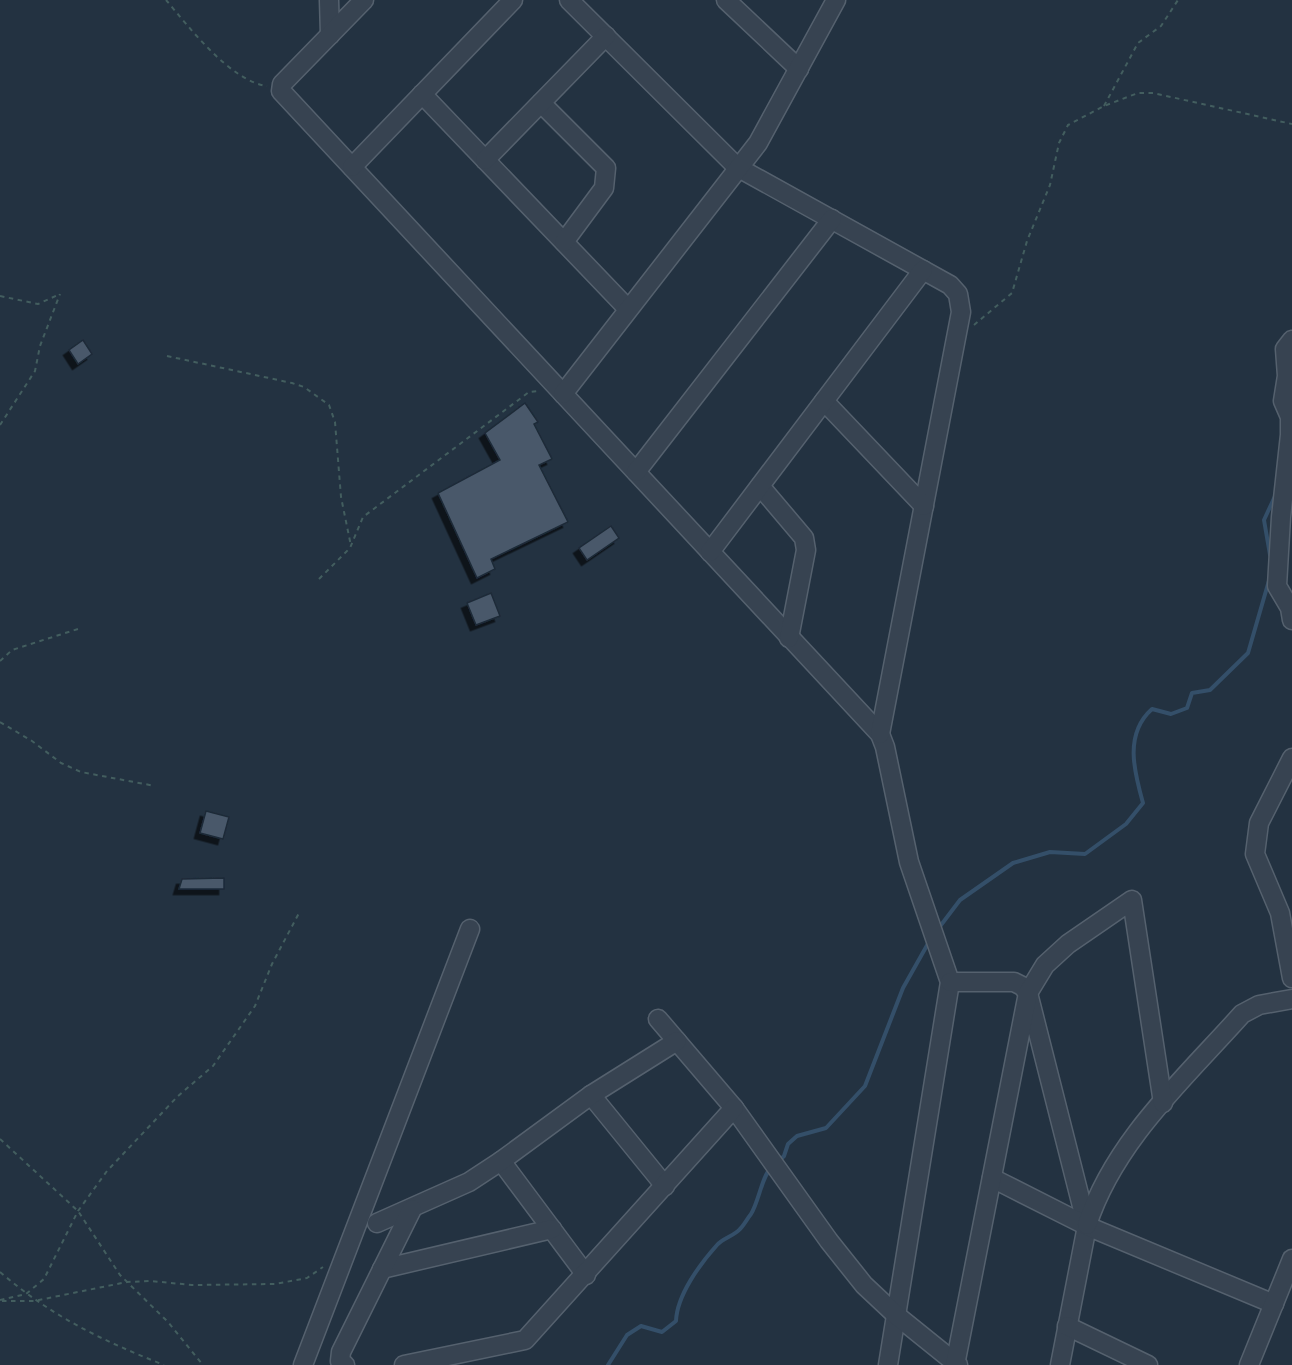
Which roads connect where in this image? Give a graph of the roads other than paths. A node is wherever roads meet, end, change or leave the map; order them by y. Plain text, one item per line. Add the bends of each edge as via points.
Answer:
1 (329, 0) edge
2 (364, 0) edge
3 (513, 0) edge
4 (569, 0) edge
5 (726, 0) edge
6 (836, 0) edge
7 (330, 35) junction
8 (606, 36) junction
9 (798, 69) junction
10 (422, 94) junction
11 (540, 103) junction
12 (486, 160) junction
13 (352, 167) junction
14 (737, 167) junction
15 (832, 219) junction
16 (564, 242) junction
17 (923, 270) junction
18 (628, 309) junction
19 (1292, 340) edge
20 (559, 390) junction
21 (824, 401) junction
22 (636, 472) junction
23 (760, 486) junction
24 (924, 506) junction
25 (710, 552) junction
26 (1292, 620) edge
27 (789, 638) junction
28 (880, 734) junction
29 (1292, 758) edge
30 (470, 929) dead end
31 (1292, 978) edge
32 (950, 981) junction
33 (1028, 993) junction
34 (1292, 999) edge
35 (658, 1019) dead end
36 (676, 1041) junction
37 (591, 1095) junction
38 (1163, 1103) junction
39 (734, 1108) junction
40 (501, 1161) junction
41 (992, 1178) junction
42 (665, 1186) junction
43 (412, 1209) junction
44 (377, 1223) dead end
45 (1087, 1226) junction
46 (552, 1229) junction
47 (1292, 1259) edge
48 (382, 1269) junction
49 (586, 1275) junction
50 (1274, 1304) junction
51 (896, 1315) junction
52 (1067, 1326) junction
53 (1139, 1363) edge
54 (956, 1364) edge
55 (303, 1365) edge
56 (345, 1365) edge
57 (404, 1365) edge
58 (888, 1365) edge
59 (1059, 1365) edge
60 (1249, 1365) edge

1 - 7 street
2 - 7 street
3 - 10 street
4 - 8 street
5 - 9 street
6 - 9 street
7 - 13 street via 282,84 281,91
8 - 11 street
8 - 14 street
9 - 14 street via 764,133
10 - 12 street
10 - 13 street
11 - 12 street
11 - 16 street via 606,168 604,188
12 - 16 street
13 - 20 street
14 - 15 street
14 - 18 street
15 - 17 street
15 - 22 street
16 - 18 street
17 - 21 street
17 - 24 street via 951,285 958,294 961,312
18 - 20 street
19 - 26 street via 1286,349 1283,400 1290,417 1290,435 1277,586 1290,608
20 - 22 street
21 - 23 street
21 - 24 street
22 - 25 street
23 - 25 street
23 - 27 street via 804,538 806,549
24 - 28 street
25 - 27 street
27 - 28 street
28 - 32 street via 909,862
29 - 31 street via 1259,823 1256,854 1280,913
30 - 55 street
32 - 33 street via 1014,982
32 - 51 street
33 - 38 street via 1046,965 1068,944 1132,900
33 - 41 street
33 - 45 street
34 - 38 street via 1258,1005 1242,1014
35 - 36 street
36 - 37 street
36 - 39 street
37 - 40 street
37 - 42 street
38 - 45 street via 1134,1135 1112,1168 1096,1197
39 - 42 street
39 - 51 street via 829,1241 864,1285
40 - 43 street via 469,1182
40 - 46 street
41 - 45 street
41 - 54 street
42 - 49 street
43 - 44 street
43 - 48 street
45 - 50 street
45 - 52 street
46 - 48 street
46 - 49 street
47 - 50 street
48 - 56 street via 340,1352 340,1361
49 - 57 street via 525,1340
50 - 60 street
51 - 54 street
51 - 58 street
52 - 53 street
52 - 59 street

